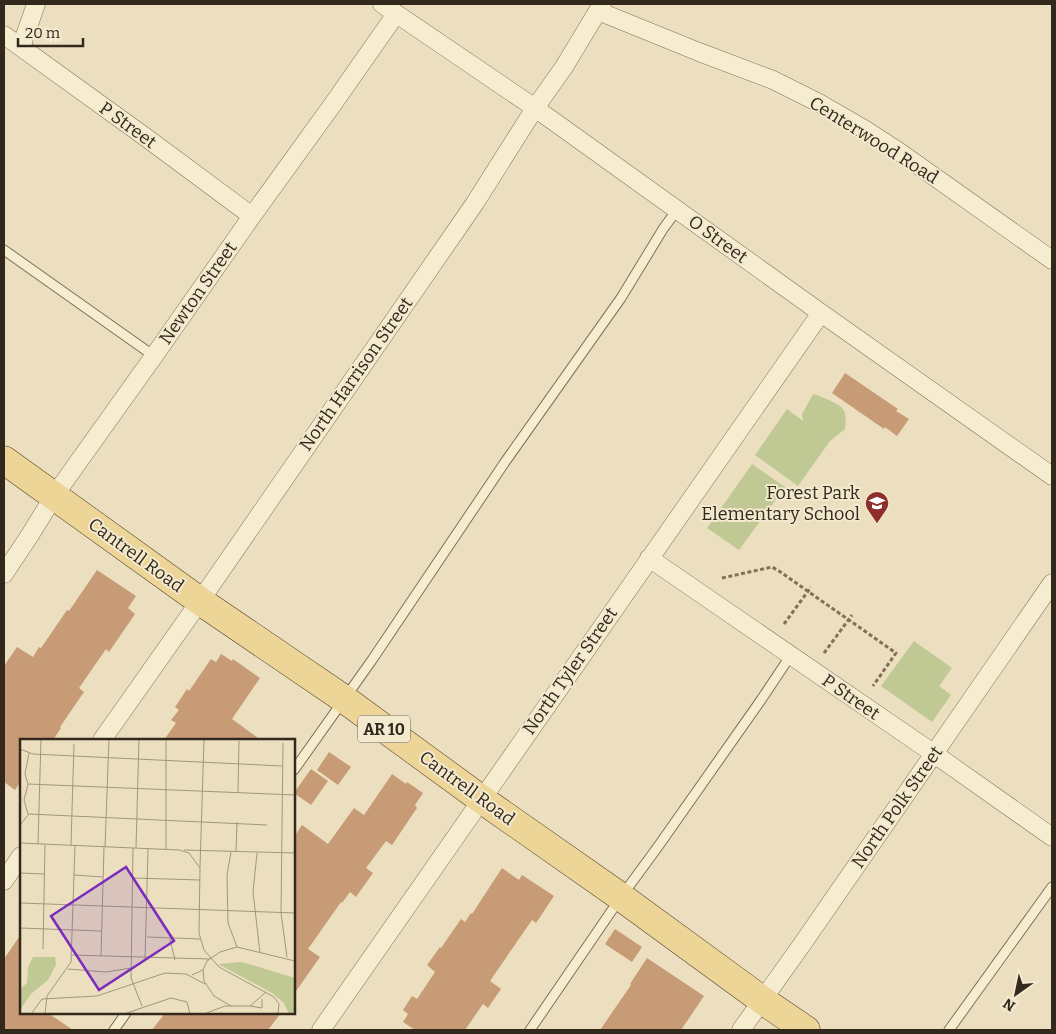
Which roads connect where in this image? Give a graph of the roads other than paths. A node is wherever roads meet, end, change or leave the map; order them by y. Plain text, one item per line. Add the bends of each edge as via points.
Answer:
1 (36, 4) edge
2 (600, 7) edge
3 (389, 9) edge
4 (4, 35) edge
5 (21, 47) junction
6 (535, 108) junction
7 (677, 210) junction
8 (252, 216) junction
9 (4, 250) edge
10 (1052, 260) edge
11 (820, 312) junction
12 (154, 356) junction
13 (4, 460) edge
14 (1052, 476) edge
15 (54, 496) junction
16 (649, 558) junction
17 (4, 574) edge
18 (1052, 582) edge
19 (200, 601) junction
20 (791, 655) junction
21 (344, 699) junction
22 (103, 739) edge
23 (933, 753) junction
24 (295, 769) edge
25 (481, 799) junction
26 (1052, 837) edge
27 (20, 857) edge
28 (4, 881) edge
29 (1052, 887) edge
30 (621, 897) junction
31 (762, 1000) junction
32 (125, 1014) edge
33 (114, 1030) edge
34 (321, 1030) edge
35 (530, 1030) edge
36 (741, 1030) edge
37 (806, 1030) edge
38 (949, 1030) edge

1 - 5 street
2 - 6 street, North Harrison Street
2 - 10 street, Centerwood Road via 699,52 773,80 819,103 898,151
3 - 6 street, O Street
3 - 8 street, Newton Street via 333,104
4 - 5 street, P Street
5 - 8 street, P Street
6 - 7 street, O Street
6 - 19 street, North Harrison Street via 475,203
7 - 11 street, O Street
7 - 21 lane via 621,298
8 - 12 street, Newton Street
9 - 12 lane
11 - 14 street, O Street
11 - 16 street, North Tyler Street
12 - 15 street, Newton Street
13 - 15 main road, Cantrell Road / AR 10
15 - 17 street, Newton Street
15 - 19 main road, Cantrell Road / AR 10
16 - 20 street, P Street
16 - 25 street, North Tyler Street
18 - 23 street, North Polk Street
19 - 21 main road, Cantrell Road / AR 10
19 - 22 street, North Harrison Street
20 - 23 street, P Street
20 - 30 lane
21 - 24 lane
21 - 25 main road, Cantrell Road / AR 10
23 - 26 street, P Street
23 - 31 street, North Polk Street
25 - 30 main road, Cantrell Road / AR 10
25 - 34 street, North Tyler Street
27 - 28 street
29 - 38 lane
30 - 31 main road, Cantrell Road / AR 10
30 - 35 lane
31 - 36 street, North Polk Street
31 - 37 main road, Cantrell Road / AR 10
32 - 33 lane

